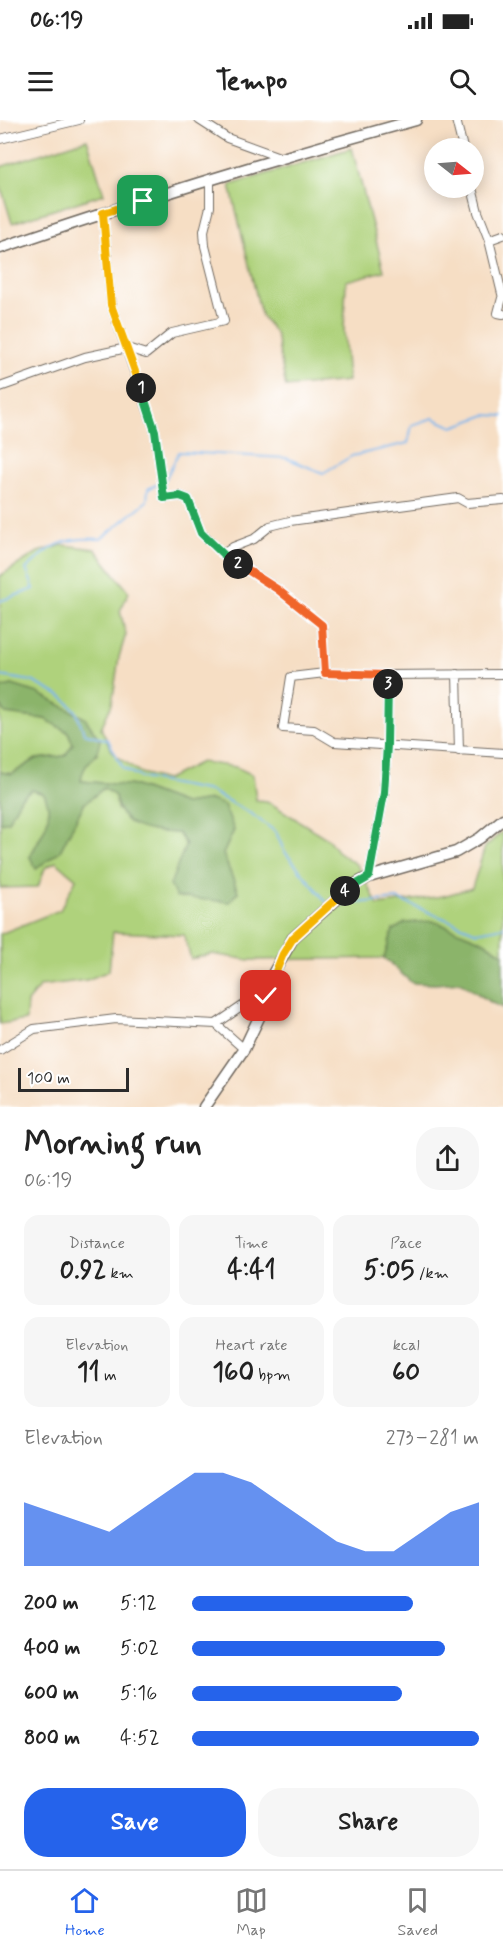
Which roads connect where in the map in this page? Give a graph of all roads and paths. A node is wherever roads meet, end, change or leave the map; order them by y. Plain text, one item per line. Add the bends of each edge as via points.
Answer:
1 (79, 120) edge
2 (199, 120) edge
3 (416, 120) edge
4 (456, 120) edge
5 (460, 138) edge
6 (0, 139) edge
7 (282, 158) junction
8 (210, 179) junction
9 (474, 198) edge
10 (103, 213) junction
11 (503, 235) edge
12 (489, 240) junction
13 (0, 248) edge
14 (503, 298) edge
15 (503, 314) edge
16 (127, 348) junction
17 (0, 387) edge
18 (499, 500) edge
19 (503, 509) edge
20 (223, 554) junction
21 (325, 673) junction
22 (457, 674) junction
23 (503, 674) edge
24 (388, 675) junction
25 (387, 745) junction
26 (459, 751) junction
27 (503, 753) edge
28 (503, 819) edge
29 (369, 877) junction
30 (266, 996) junction
31 (216, 1024) junction
32 (244, 1049) junction
33 (0, 1050) edge
34 (204, 1107) edge

1 - 6 street
2 - 7 street via 227,138
3 - 7 street
4 - 5 street
7 - 8 street
8 - 10 street
8 - 16 street via 205,246 224,321 172,333 146,354
9 - 12 street
10 - 13 street
10 - 16 street via 111,305
11 - 12 street
12 - 14 street
14 - 15 street via 498,314
16 - 17 street via 86,357
16 - 20 street via 155,431 164,498 188,499 201,533
18 - 19 street
18 - 20 street via 467,503 458,498 290,521 270,525 254,539
20 - 21 street via 277,589 322,625
21 - 24 street
21 - 25 street via 291,677 283,728 314,730 334,742
22 - 23 street
22 - 24 street
22 - 26 street
24 - 25 street
25 - 26 street
25 - 29 street via 384,793
26 - 27 street
28 - 29 street via 456,852
29 - 30 street via 353,885 293,938
30 - 31 street via 250,1001
30 - 32 street
31 - 32 street
31 - 33 street via 116,1019 33,1029
32 - 34 street

